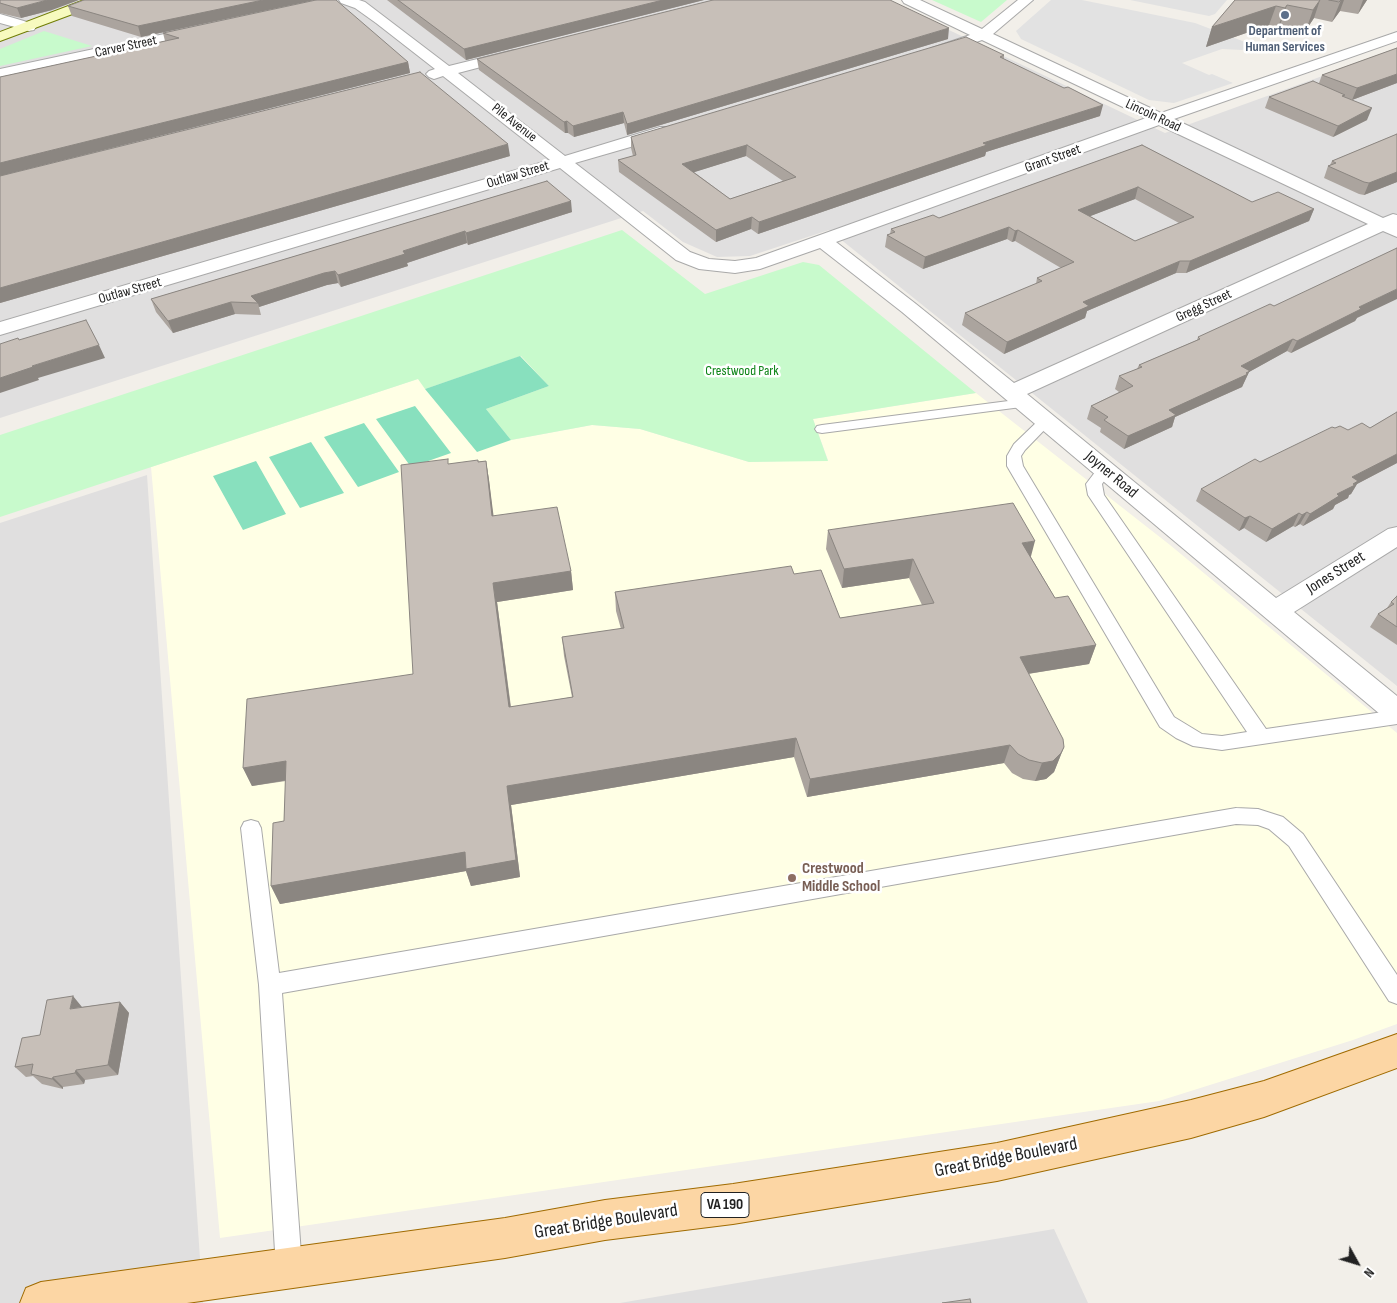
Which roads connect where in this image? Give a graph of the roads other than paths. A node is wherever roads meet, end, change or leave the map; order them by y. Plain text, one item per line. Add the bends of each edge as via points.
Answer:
1 (97, 0) edge
2 (909, 0) edge
3 (1026, 0) edge
4 (339, 1) edge
5 (0, 18) edge
6 (29, 26) junction
7 (213, 28) edge
8 (983, 35) junction
9 (1397, 36) edge
10 (0, 38) edge
11 (532, 50) edge
12 (923, 55) edge
13 (447, 71) junction
14 (0, 74) edge
15 (420, 78) edge
16 (1160, 119) junction
17 (687, 125) edge
18 (563, 162) junction
19 (1392, 225) edge
20 (823, 241) junction
21 (706, 266) joint
22 (0, 329) edge
23 (1018, 398) junction
24 (1046, 421) junction
25 (822, 428) dead end
26 (1104, 470) junction
27 (1397, 535) edge
28 (1275, 611) junction
29 (1397, 712) edge
30 (1397, 717) edge
31 (1261, 737) junction
32 (251, 828) dead end
33 (270, 985) junction
34 (1397, 994) edge
35 (1397, 1051) edge
36 (289, 1268) junction
37 (41, 1303) edge

1 - 6 street
2 - 8 street, Lincoln Road
3 - 8 street
4 - 13 street, Pile Avenue via 360,5
5 - 6 street
6 - 10 street
7 - 14 street, Carver Street
8 - 12 street
8 - 16 street, Lincoln Road
9 - 16 street, Grant Street
11 - 13 street
13 - 15 street
13 - 18 street, Pile Avenue
16 - 19 street, Lincoln Road
16 - 20 street, Grant Street
17 - 18 street, Outlaw Street
18 - 21 street, Pile Avenue via 683,256
18 - 22 street, Outlaw Street
19 - 23 street, Gregg Street
20 - 21 street, Grant Street via 760,263 735,267
20 - 23 street, Joyner Road
23 - 24 street, Joyner Road
23 - 25 lane
24 - 26 street, Joyner Road
24 - 31 lane via 1019,446 1014,456 1015,466 1167,722 1200,741 1222,743
26 - 28 street, Joyner Road
26 - 31 lane via 1094,484 1096,495
27 - 28 street, Jones Street
28 - 29 street, Joyner Road
30 - 31 lane
32 - 33 lane
33 - 34 lane via 1236,816 1258,817 1276,823 1296,840
33 - 36 lane
35 - 36 main road, Great Bridge Boulevard / VA 190 via 1264,1099 1192,1119 997,1162
36 - 37 main road, Great Bridge Boulevard / VA 190

